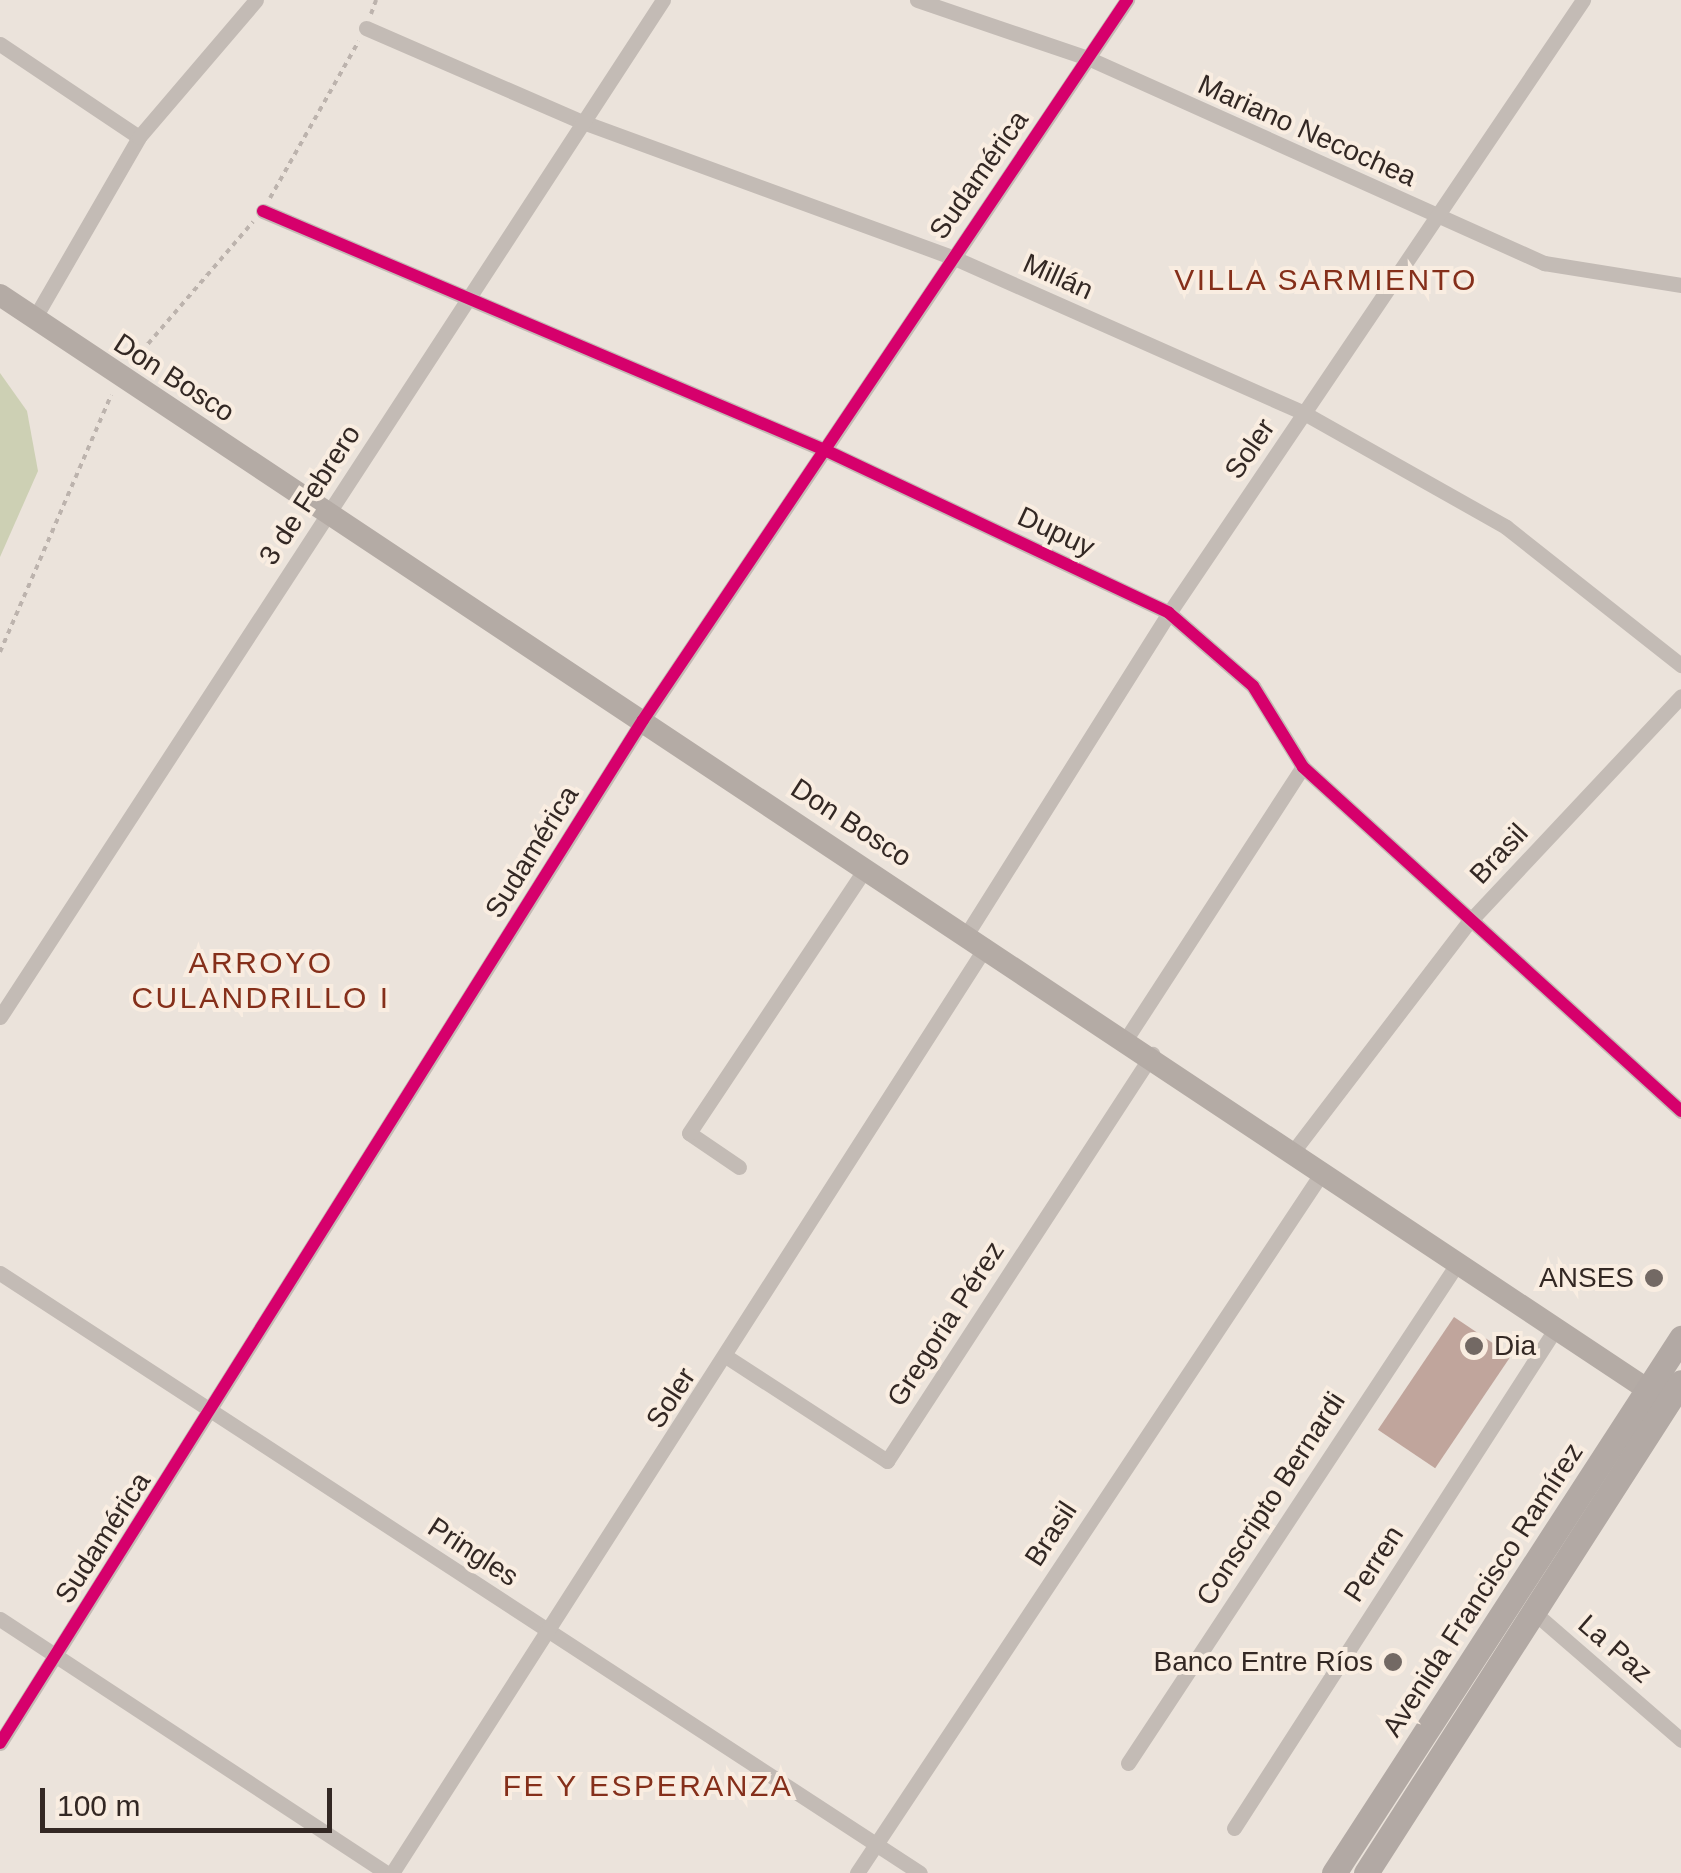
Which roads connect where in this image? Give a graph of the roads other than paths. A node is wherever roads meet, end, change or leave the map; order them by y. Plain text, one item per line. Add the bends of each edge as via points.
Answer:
1 (256, 0) edge
2 (663, 0) edge
3 (917, 0) edge
4 (1127, 0) edge
5 (1583, 0) edge
6 (366, 28) dead end
7 (0, 44) edge
8 (1090, 59) junction
9 (580, 121) junction
10 (139, 137) junction
11 (263, 210) dead end
12 (1442, 219) junction
13 (952, 258) junction
14 (1681, 286) edge
15 (0, 296) edge
16 (462, 303) junction
17 (34, 319) junction
18 (1304, 412) junction
19 (827, 452) junction
20 (329, 513) junction
21 (1168, 613) junction
22 (1681, 665) edge
23 (1681, 696) edge
24 (643, 720) junction
25 (1302, 767) junction
26 (865, 870) junction
27 (1468, 924) junction
28 (977, 939) junction
29 (0, 1017) edge
30 (1128, 1036) junction
31 (1152, 1054) junction
32 (1681, 1111) edge
33 (1292, 1153) junction
34 (739, 1167) dead end
35 (1320, 1174) junction
36 (1457, 1264) junction
37 (0, 1273) edge
38 (1556, 1328) junction
39 (1681, 1338) edge
40 (727, 1356) junction
41 (1665, 1391) edge
42 (212, 1416) junction
43 (1525, 1605) junction
44 (0, 1619) edge
45 (551, 1632) junction
46 (56, 1657) junction
47 (1681, 1740) edge
48 (0, 1743) edge
49 (1128, 1763) dead end
50 (1234, 1828) dead end
51 (876, 1844) junction
52 (389, 1873) edge
53 (857, 1873) edge
54 (920, 1873) edge
55 (1334, 1873) edge
56 (1366, 1873) edge

1 - 10 street
2 - 9 street, 3 de Febrero
3 - 8 street, Mariano Necochea
4 - 8 street, Sudamérica
5 - 12 street, Soler
6 - 9 street, Millán
7 - 10 street
8 - 12 street, Mariano Necochea
8 - 13 street, Sudamérica
9 - 13 street, Millán
9 - 16 street, 3 de Febrero
10 - 17 street
11 - 16 street, Dupuy
12 - 14 street, Mariano Necochea via 1544,263
12 - 18 street, Soler
13 - 18 street, Millán
13 - 19 street, Sudamérica
15 - 17 main road, Don Bosco
16 - 19 street, Dupuy
16 - 20 street, 3 de Febrero
17 - 20 main road, Don Bosco
18 - 21 street, Soler
18 - 22 street, Millán via 1506,527
19 - 21 street, Dupuy
19 - 24 street, Sudamérica
20 - 24 main road, Don Bosco
20 - 29 street, 3 de Febrero
21 - 25 street, Dupuy via 1253,686
21 - 28 street, Soler
23 - 27 street, Brasil
24 - 26 main road, Don Bosco
24 - 42 street, Sudamérica
25 - 27 street, Dupuy
25 - 30 street
26 - 28 main road, Don Bosco
26 - 34 street via 688,1133
27 - 32 street, Dupuy
27 - 33 street, Brasil
28 - 30 main road, Don Bosco
28 - 40 street, Soler
30 - 31 main road, Don Bosco
31 - 33 main road, Don Bosco
31 - 40 street, Gregoria Pérez via 888,1461
33 - 35 main road, Don Bosco
35 - 36 main road, Don Bosco
35 - 51 street, Brasil
36 - 38 main road, Don Bosco
36 - 49 street, Conscripto Bernardi
37 - 42 street, Pringles
38 - 41 main road, Don Bosco
38 - 50 street, Perren
39 - 41 main road, Avenida Francisco Ramírez
40 - 45 street, Soler
41 - 43 main road, Avenida Francisco Ramírez
42 - 45 street, Pringles
42 - 46 street, Sudamérica
43 - 47 street, La Paz
43 - 55 main road, Avenida Francisco Ramírez
43 - 56 main road, Avenida Francisco Ramírez
44 - 46 street
45 - 51 street, Pringles
45 - 52 street, Soler
46 - 48 street, Sudamérica
46 - 52 street
51 - 53 street, Brasil
51 - 54 street, Pringles

